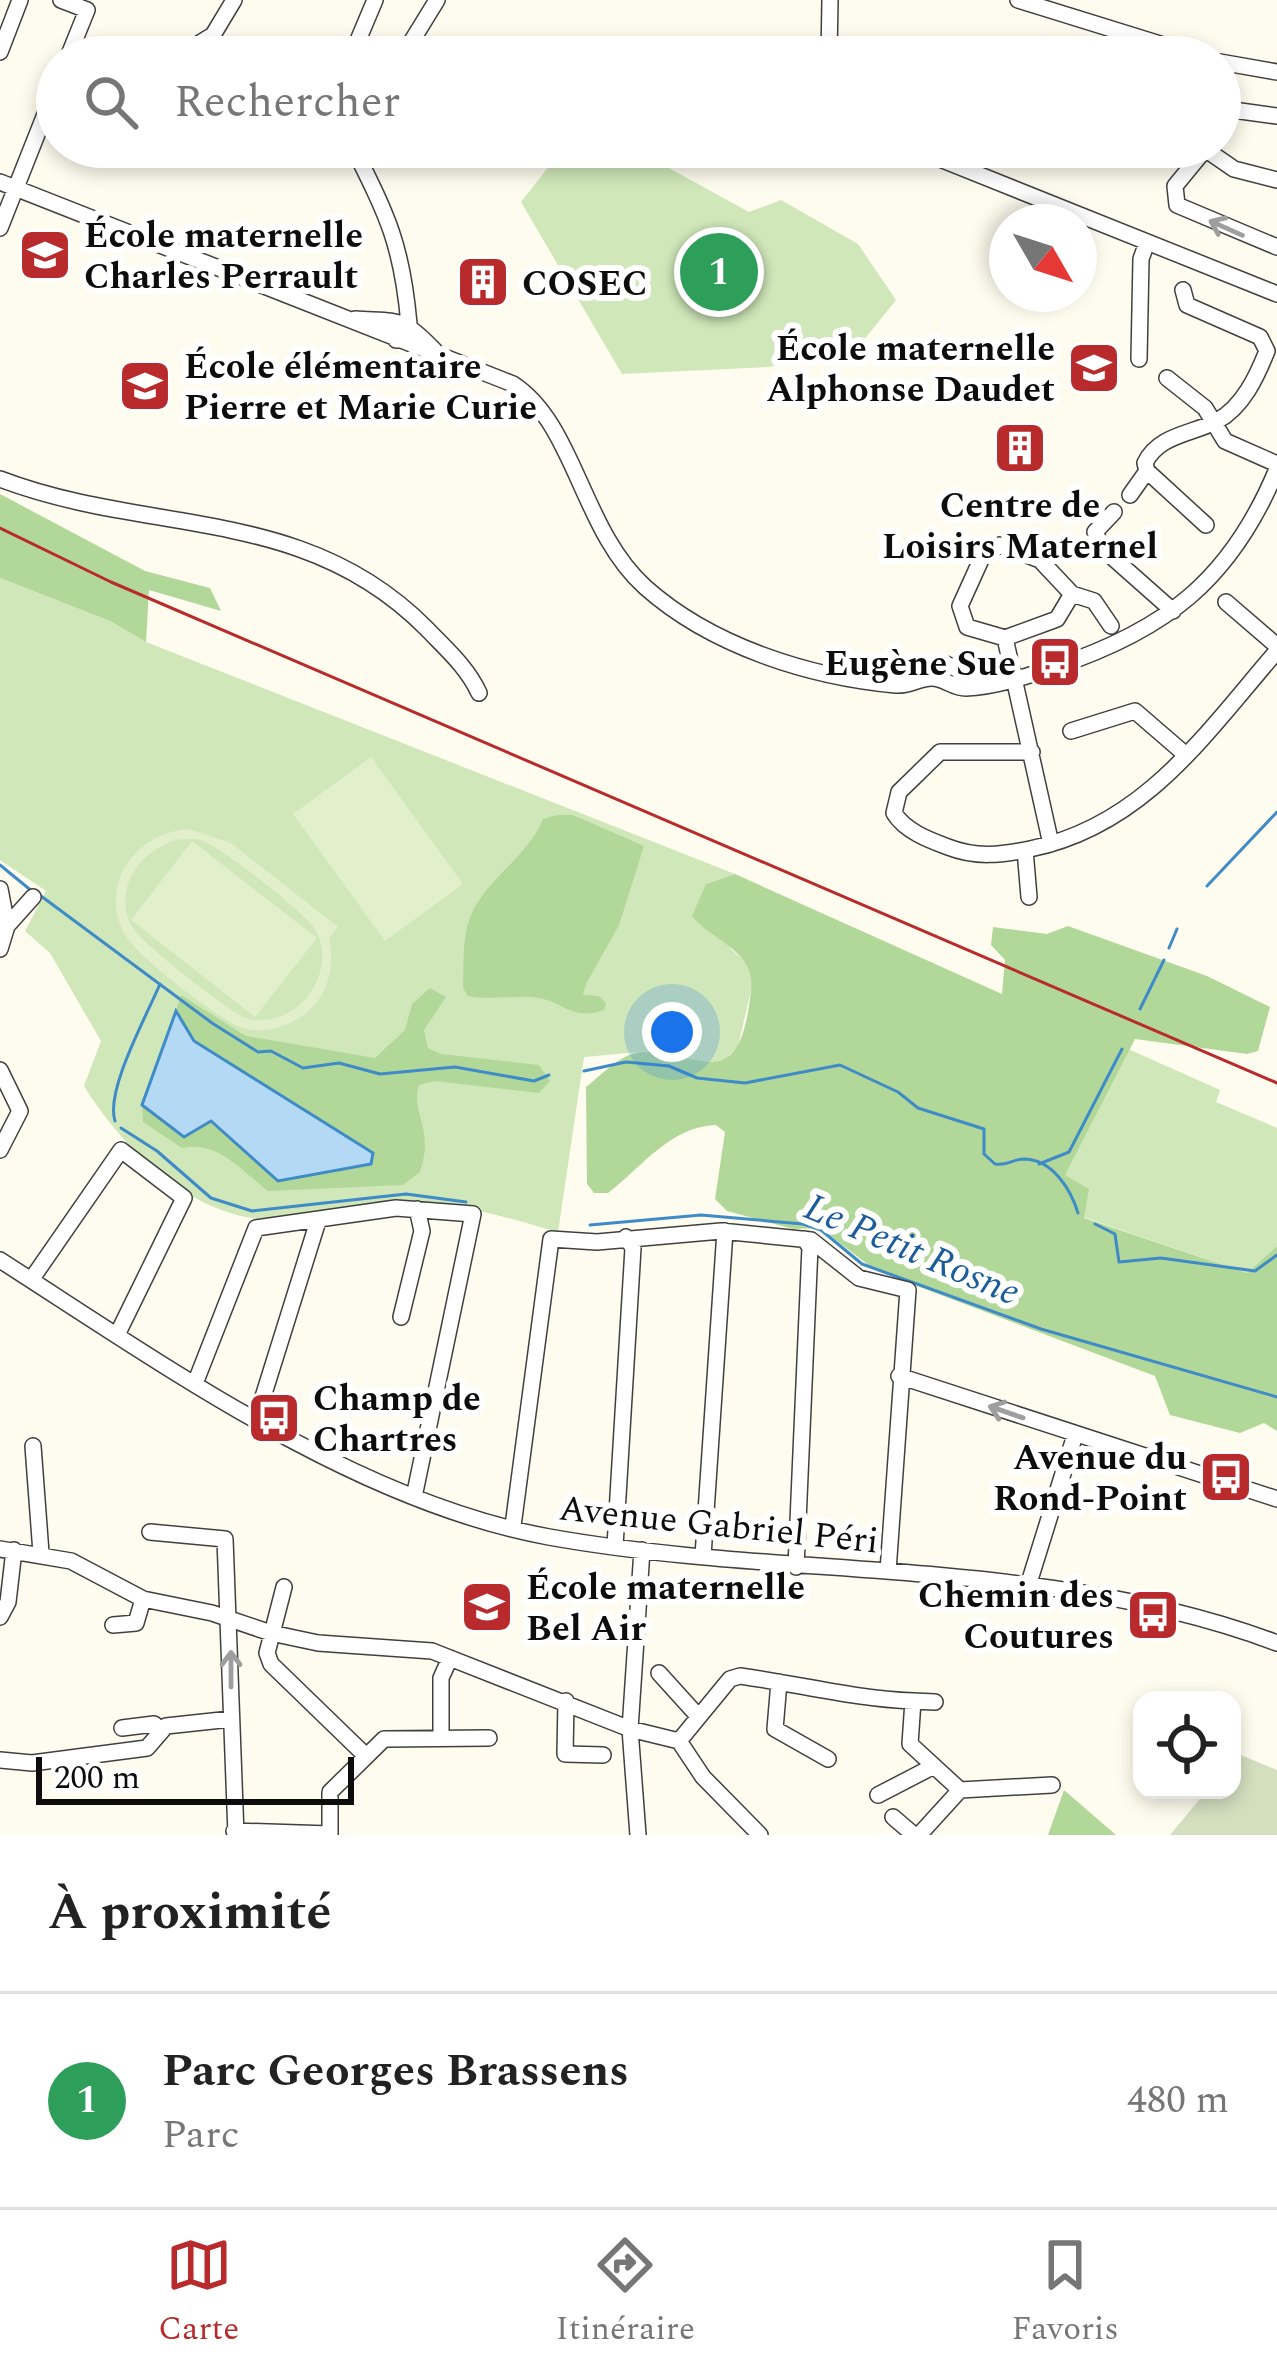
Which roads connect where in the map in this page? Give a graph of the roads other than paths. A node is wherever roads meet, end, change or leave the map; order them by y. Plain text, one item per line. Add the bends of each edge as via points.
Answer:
1 (20, 0) edge
2 (62, 0) edge
3 (234, 0) edge
4 (375, 0) edge
5 (436, 0) edge
6 (830, 0) edge
7 (1018, 0) edge
8 (76, 36) edge
9 (212, 36) edge
10 (360, 36) edge
11 (415, 36) edge
12 (829, 36) edge
13 (1134, 36) edge
14 (0, 52) edge
15 (1241, 66) edge
16 (1277, 72) edge
17 (1241, 111) edge
18 (1277, 116) edge
19 (36, 126) edge
20 (364, 168) edge
21 (962, 168) edge
22 (1190, 168) edge
23 (1233, 168) edge
24 (1277, 180) edge
25 (7, 185) edge
26 (0, 228) edge
27 (1147, 242) junction
28 (1277, 247) edge
29 (1277, 293) edge
30 (1185, 297) dead end
31 (347, 319) junction
32 (401, 321) junction
33 (396, 340) junction
34 (434, 351) junction
35 (1139, 359) dead end
36 (1167, 378) dead end
37 (1217, 421) junction
38 (1277, 466) edge
39 (1147, 471) junction
40 (1, 480) edge
41 (1130, 495) dead end
42 (1114, 512) dead end
43 (1206, 524) dead end
44 (1072, 594) junction
45 (1226, 602) dead end
46 (1172, 611) junction
47 (1111, 626) dead end
48 (1005, 638) junction
49 (1277, 648) edge
50 (1015, 677) junction
51 (479, 693) dead end
52 (1071, 731) dead end
53 (1032, 752) junction
54 (1186, 755) junction
55 (1052, 844) junction
56 (1025, 850) junction
57 (0, 889) edge
58 (33, 897) dead end
59 (1029, 897) dead end
60 (8, 926) junction
61 (0, 950) edge
62 (0, 1070) edge
63 (0, 1150) edge
64 (417, 1209) junction
65 (318, 1221) junction
66 (725, 1232) junction
67 (626, 1237) junction
68 (804, 1239) junction
69 (0, 1260) edge
70 (31, 1280) junction
71 (401, 1317) dead end
72 (117, 1335) junction
73 (899, 1376) junction
74 (196, 1381) junction
75 (256, 1416) junction
76 (1075, 1436) junction
77 (33, 1446) dead end
78 (414, 1497) junction
79 (1277, 1499) edge
80 (513, 1526) junction
81 (150, 1532) dead end
82 (614, 1546) junction
83 (7, 1550) edge
84 (642, 1550) junction
85 (41, 1553) junction
86 (703, 1556) junction
87 (796, 1568) junction
88 (888, 1571) junction
89 (1028, 1586) junction
90 (284, 1587) dead end
91 (143, 1599) junction
92 (0, 1617) edge
93 (231, 1620) junction
94 (113, 1625) dead end
95 (272, 1633) junction
96 (1277, 1643) edge
97 (450, 1658) junction
98 (659, 1673) dead end
99 (779, 1682) junction
100 (566, 1701) junction
101 (914, 1701) junction
102 (934, 1702) dead end
103 (697, 1715) junction
104 (231, 1719) junction
105 (122, 1729) dead end
106 (630, 1729) junction
107 (160, 1730) junction
108 (442, 1737) junction
109 (488, 1738) dead end
110 (679, 1741) junction
111 (603, 1755) dead end
112 (366, 1756) junction
113 (828, 1759) dead end
114 (0, 1760) edge
115 (934, 1766) junction
116 (1052, 1785) dead end
117 (960, 1790) junction
118 (878, 1795) dead end
119 (892, 1817) dead end
120 (235, 1833) edge
121 (638, 1835) edge
122 (760, 1835) edge
123 (916, 1835) edge

1 - 14 street
2 - 8 street via 87,10
3 - 9 street
4 - 10 street
5 - 11 street
6 - 12 street
7 - 13 street
15 - 16 street
17 - 18 street
19 - 25 street
20 - 32 street via 390,218 405,279
21 - 27 street
28 -> 22 street via 1177,205 1175,186
23 - 24 street
25 - 26 street
25 - 31 street
27 - 29 street
27 - 35 street
30 - 37 street via 1260,337 1267,351 1256,381
31 - 32 street
31 - 33 street
32 - 33 street
32 - 34 street
33 - 34 street
34 - 50 street via 532,398 603,538 664,603 767,655 821,672 894,685 941,662 972,679
36 - 37 street
37 - 38 street via 1225,440
37 - 39 street via 1158,443
38 - 46 street via 1234,547
39 - 41 street
39 - 43 street
40 - 51 street via 321,554 405,607 469,672
42 - 46 street via 1089,531
44 - 47 street via 1094,601
44 - 48 street via 1058,620
44 - 48 street via 1024,550 991,547 960,614 974,632
45 - 49 street
46 - 50 street via 1120,646
48 - 50 street
49 - 54 street
50 - 53 street
52 - 54 street via 1136,711
53 - 55 street
53 - 56 street via 940,752 914,773 895,805 904,825 951,849
54 - 55 street via 1134,806
55 - 56 street
56 - 59 street
57 - 60 street
58 - 60 street
60 - 61 street
62 - 63 street via 20,1111
64 - 65 street
64 - 71 street via 422,1232
64 - 78 street via 473,1214
65 - 74 street via 256,1228
65 - 75 street
66 - 67 street
66 - 68 street
66 - 86 street
67 - 80 street via 551,1239
67 - 82 street via 633,1248
68 - 73 street via 859,1278 908,1290
68 - 87 street via 810,1247
69 - 70 street, Avenue Gabriel Péri
70 - 72 street, Avenue Gabriel Péri
70 - 72 street via 121,1150 184,1198
72 - 74 street, Avenue Gabriel Péri
76 -> 73 street
73 - 88 street
74 - 75 street, Avenue Gabriel Péri
75 - 78 street, Avenue Gabriel Péri via 367,1481
76 - 79 street
76 - 89 street
77 - 85 street
78 - 80 street, Avenue Gabriel Péri
80 - 82 street, Avenue Gabriel Péri
81 - 93 street via 225,1539
82 - 84 street, Avenue Gabriel Péri
83 - 85 street
83 - 92 street via 8,1602
84 - 86 street, Avenue Gabriel Péri
84 - 106 street
85 - 91 street
86 - 87 street, Avenue Gabriel Péri
87 - 88 street, Avenue Gabriel Péri
88 - 89 street, Avenue Gabriel Péri
89 - 96 street, Avenue Gabriel Péri
90 - 95 street
91 - 93 street
91 - 94 street via 136,1623
93 - 95 street
104 -> 93 street
95 - 97 street
95 - 112 street via 271,1664
97 - 100 street
97 - 108 street via 441,1678
98 - 103 street
99 - 101 street
99 - 103 street via 730,1679
99 - 113 street via 775,1729
100 - 106 street
100 - 111 street via 559,1754
101 - 102 street
101 - 115 street via 910,1744
103 - 110 street
104 - 107 street
104 - 120 street
105 - 107 street
106 - 110 street
106 - 121 street
107 - 114 street via 146,1748
108 - 109 street
108 - 112 street via 385,1739
110 - 122 street
112 - 120 street via 330,1792 330,1834
115 - 117 street
115 - 118 street
116 - 117 street
117 - 123 street
119 - 123 street

